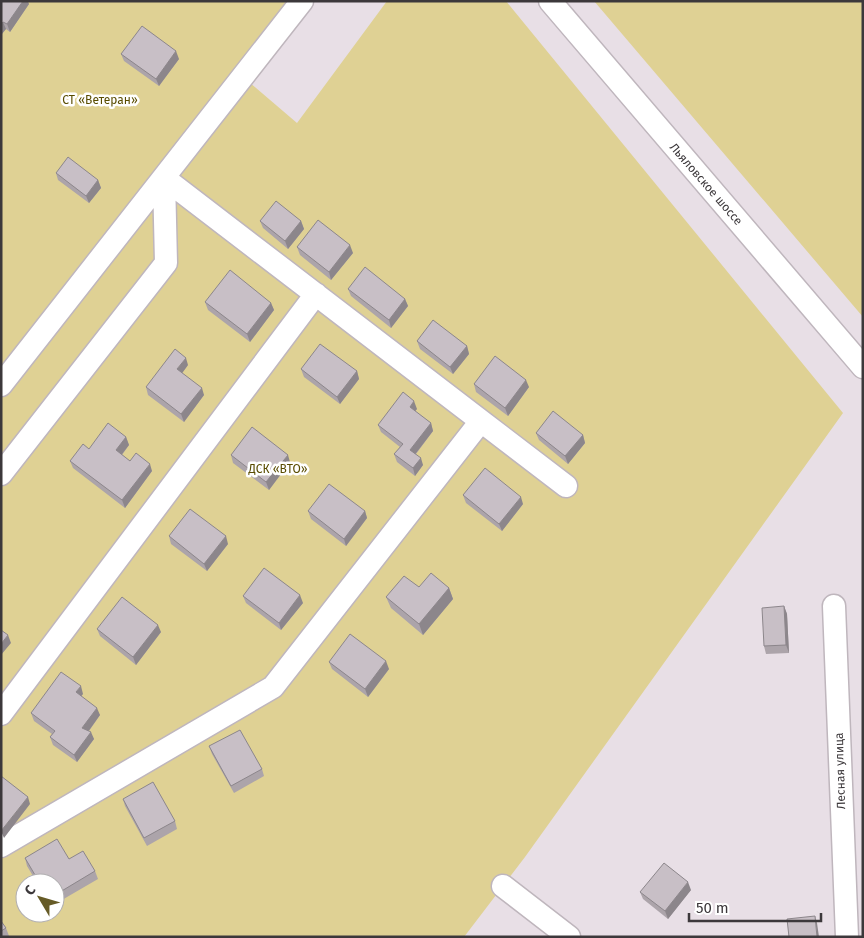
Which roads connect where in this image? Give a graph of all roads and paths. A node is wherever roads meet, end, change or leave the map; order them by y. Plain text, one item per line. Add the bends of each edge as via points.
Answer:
1 (302, 1) edge
2 (550, 1) edge
3 (164, 178) junction
4 (316, 294) junction
5 (863, 367) edge
6 (1, 386) edge
7 (482, 421) junction
8 (1, 474) edge
9 (566, 486) dead end
10 (834, 606) dead end
11 (1, 714) edge
12 (1, 846) edge
13 (503, 886) dead end
14 (569, 937) edge
15 (847, 937) edge

1 - 3 street
2 - 5 street, Льяловское шоссе
3 - 4 street
3 - 6 street
3 - 8 street via 166,263
4 - 7 street
4 - 11 street
7 - 9 street
7 - 12 street via 273,687
10 - 15 street, Лесная улица
13 - 14 street

